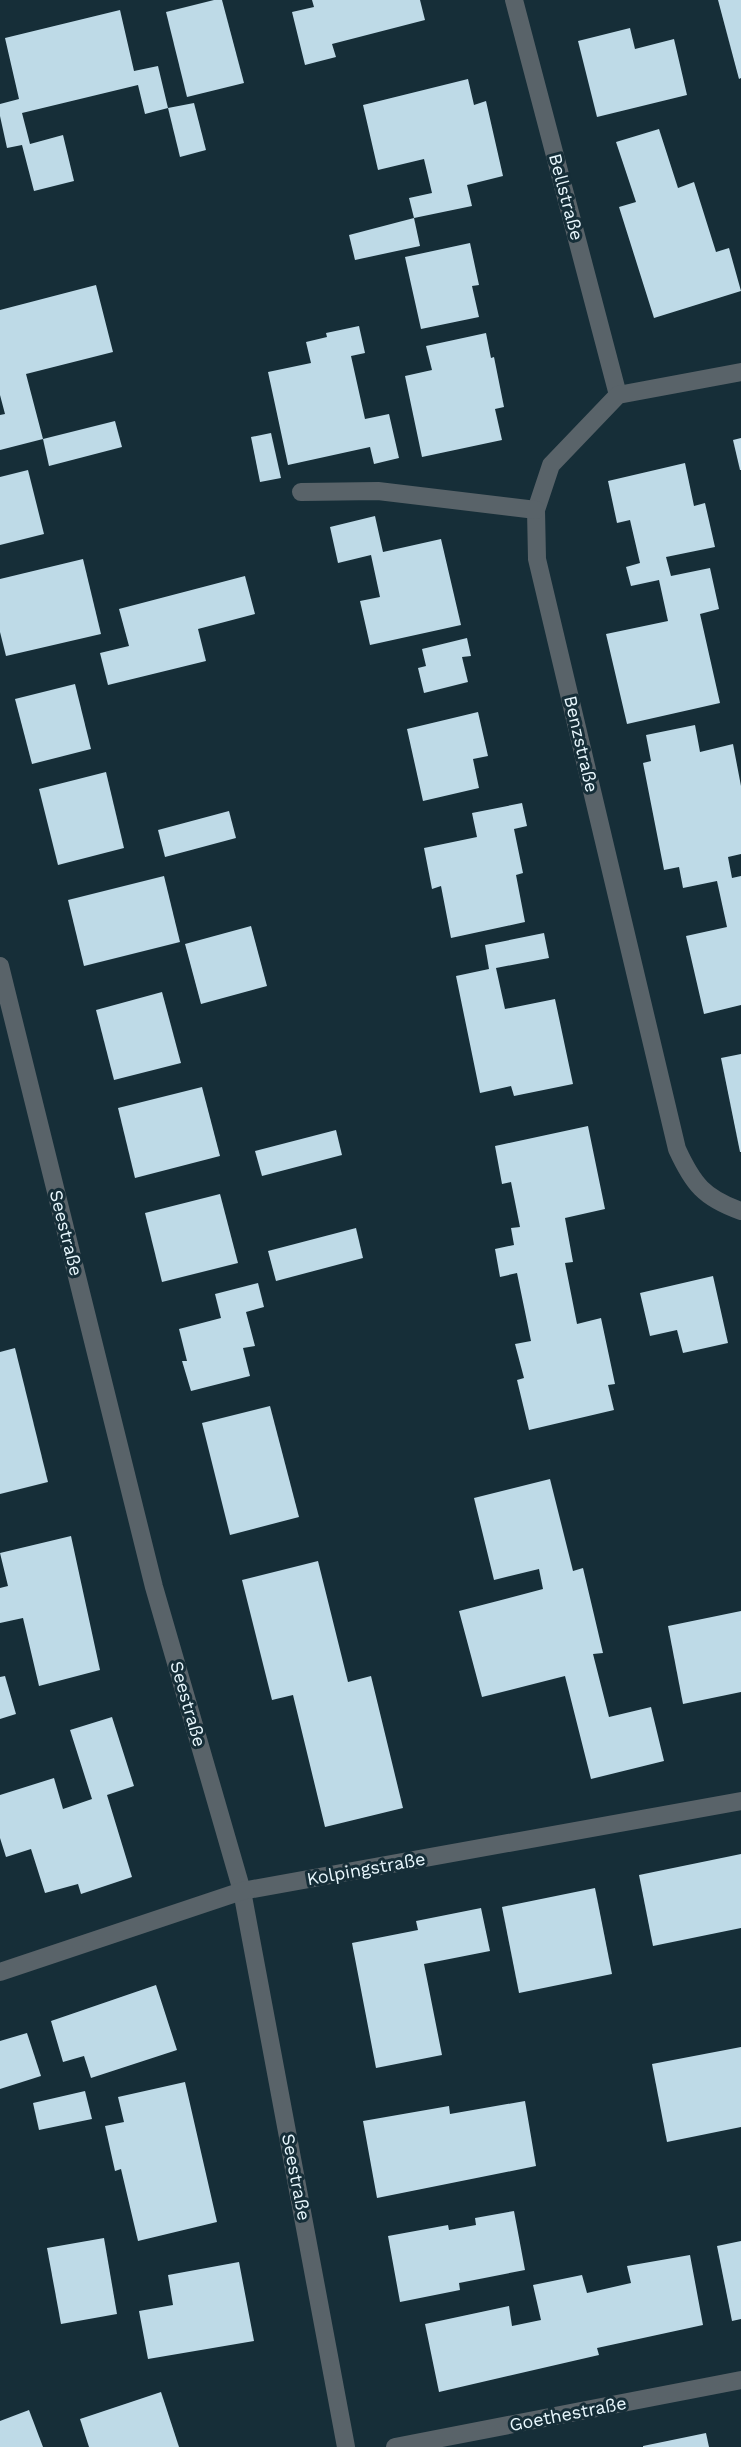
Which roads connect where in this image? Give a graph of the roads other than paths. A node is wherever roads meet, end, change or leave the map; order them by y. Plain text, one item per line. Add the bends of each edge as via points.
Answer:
1 (514, 0) edge
2 (741, 372) edge
3 (618, 395) junction
4 (301, 492) dead end
5 (536, 510) junction
6 (0, 966) edge
7 (741, 1211) edge
8 (741, 1802) edge
9 (242, 1891) junction
10 (0, 1972) edge
11 (741, 2380) edge
12 (346, 2447) edge
13 (395, 2447) edge

1 - 3 street, Bellstraße
2 - 3 street
3 - 5 street, Benzstraße via 551,465
4 - 5 street via 378,491
5 - 7 street, Benzstraße via 537,559 677,1149 691,1179 712,1197
6 - 9 street, Seestraße via 154,1587
8 - 9 street, Kolpingstraße
9 - 10 street, Kolpingstraße
9 - 12 street, Seestraße
11 - 13 street, Goethestraße

